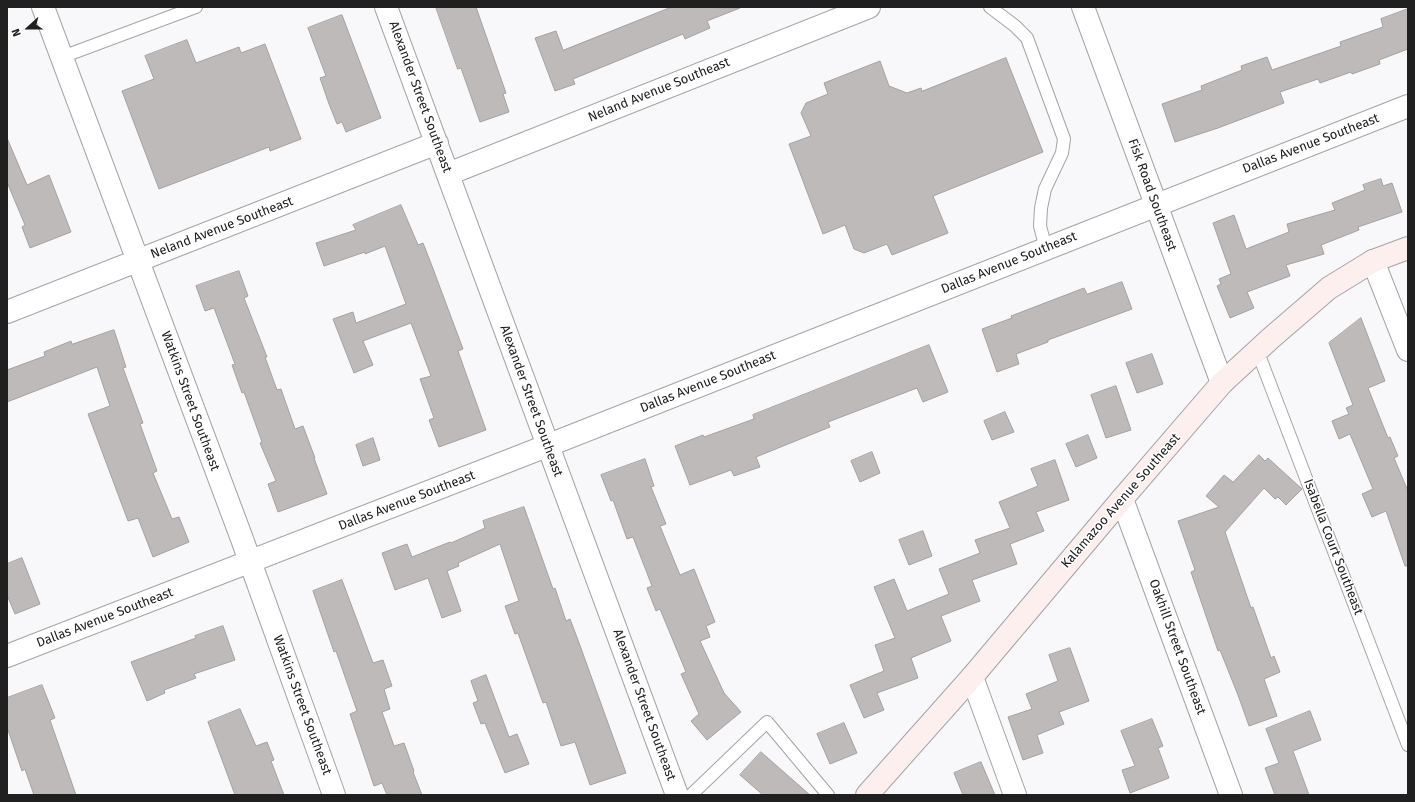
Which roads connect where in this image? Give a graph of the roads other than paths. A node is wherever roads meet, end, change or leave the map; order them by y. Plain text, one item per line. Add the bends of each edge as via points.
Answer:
1 (43, 7) edge
2 (196, 7) edge
3 (386, 7) edge
4 (869, 7) edge
5 (990, 7) edge
6 (1083, 7) edge
7 (62, 57) junction
8 (1408, 106) edge
9 (437, 143) junction
10 (448, 174) junction
11 (1155, 205) junction
12 (1408, 248) edge
13 (1046, 249) junction
14 (138, 261) junction
15 (1373, 261) junction
16 (7, 312) edge
17 (1257, 350) junction
18 (1408, 350) edge
19 (1222, 383) junction
20 (548, 446) junction
21 (1122, 499) junction
22 (250, 562) junction
23 (7, 656) edge
24 (972, 677) junction
25 (1408, 745) edge
26 (334, 795) edge
27 (677, 795) edge
28 (691, 795) edge
29 (828, 795) edge
30 (867, 795) edge
31 (1015, 795) edge
32 (1231, 795) edge

1 - 7 street, Watkins Street Southeast
2 - 7 lane
3 - 9 street, Alexander Street Southeast
4 - 10 street, Neland Avenue Southeast
5 - 13 lane via 1027,38 1064,138 1062,153 1045,189 1041,208 1040,226
6 - 11 street, Fisk Road Southeast
7 - 14 street, Watkins Street Southeast
8 - 11 street, Dallas Avenue Southeast
9 - 10 street, Alexander Street Southeast
9 - 14 street, Neland Avenue Southeast
10 - 20 street, Alexander Street Southeast
11 - 13 street, Dallas Avenue Southeast
11 - 19 street, Fisk Road Southeast
12 - 15 street, Kalamazoo Avenue Southeast
13 - 20 street, Dallas Avenue Southeast
14 - 16 street, Neland Avenue Southeast
14 - 22 street, Watkins Street Southeast
15 - 17 street, Kalamazoo Avenue Southeast via 1329,288
15 - 18 street
17 - 19 street, Kalamazoo Avenue Southeast
17 - 25 lane, Isabella Court Southeast
19 - 21 street, Kalamazoo Avenue Southeast
20 - 22 street, Dallas Avenue Southeast
20 - 27 street, Alexander Street Southeast
21 - 24 street, Kalamazoo Avenue Southeast
21 - 32 street, Oakhill Street Southeast
22 - 23 street, Dallas Avenue Southeast
22 - 26 street, Watkins Street Southeast
24 - 30 street, Kalamazoo Avenue Southeast
24 - 31 street
28 - 29 lane via 767,722

